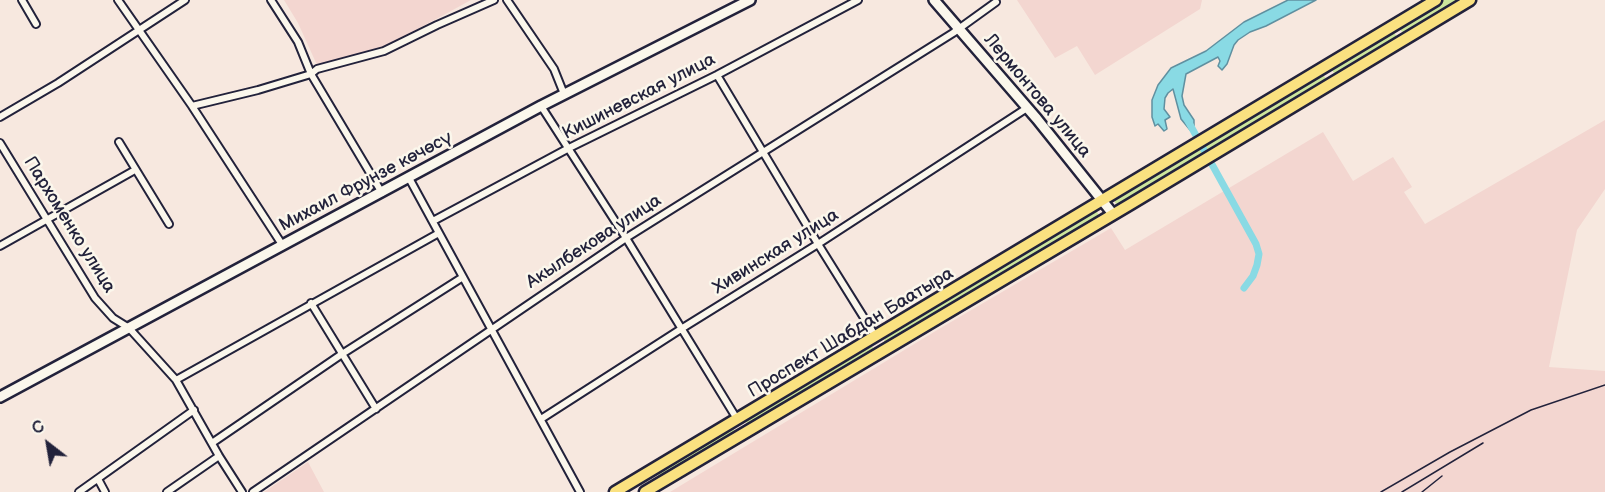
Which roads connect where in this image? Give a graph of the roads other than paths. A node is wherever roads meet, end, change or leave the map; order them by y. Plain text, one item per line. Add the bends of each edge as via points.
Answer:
1 (21, 0) edge
2 (118, 0) edge
3 (185, 0) edge
4 (271, 0) edge
5 (494, 0) edge
6 (507, 0) edge
7 (734, 0) edge
8 (750, 0) edge
9 (858, 0) edge
10 (934, 0) edge
11 (1436, 0) edge
12 (1470, 0) edge
13 (996, 3) dead end
14 (728, 12) junction
15 (36, 24) dead end
16 (1394, 25) junction
17 (959, 29) junction
18 (139, 32) junction
19 (1403, 40) junction
20 (1324, 67) junction
21 (311, 74) junction
22 (717, 75) junction
23 (1333, 81) junction
24 (564, 94) junction
25 (192, 106) junction
26 (541, 106) junction
27 (1027, 108) junction
28 (0, 117) edge
29 (119, 142) dead end
30 (0, 143) edge
31 (569, 148) junction
32 (763, 151) junction
33 (135, 170) junction
34 (409, 178) junction
35 (382, 193) junction
36 (1103, 201) junction
37 (1113, 214) junction
38 (47, 218) junction
39 (433, 221) junction
40 (169, 224) dead end
41 (439, 233) junction
42 (626, 238) junction
43 (818, 244) junction
44 (0, 246) edge
45 (283, 246) junction
46 (463, 276) junction
47 (311, 303) junction
48 (129, 328) junction
49 (491, 329) junction
50 (681, 329) junction
51 (876, 337) junction
52 (884, 350) junction
53 (342, 354) junction
54 (176, 380) junction
55 (0, 398) edge
56 (376, 409) junction
57 (194, 410) junction
58 (541, 419) junction
59 (737, 419) junction
60 (746, 432) junction
61 (212, 443) junction
62 (219, 456) junction
63 (650, 472) junction
64 (98, 479) junction
65 (658, 484) junction
66 (630, 488) edge
67 (79, 492) edge
68 (105, 492) edge
69 (167, 492) edge
70 (242, 492) edge
71 (253, 492) edge
72 (580, 492) edge
73 (615, 492) edge
74 (645, 492) edge

1 - 15 street
2 - 18 street
3 - 18 street
4 - 21 street via 298,42
5 - 21 street via 384,51
6 - 24 street via 554,69
7 - 14 street
8 - 14 main road, Михаил Фрунзе көчөсү
9 - 22 street, Кишиневская улица
10 - 17 main road, Лермонтова улица
11 - 16 main road
12 - 19 main road
13 - 17 street, Акылбекова улица
14 - 24 main road, Михаил Фрунзе көчөсү
16 - 19 main road
16 - 20 main road
17 - 27 main road, Лермонтова улица
17 - 32 street, Акылбекова улица
18 - 25 street
18 - 28 street
19 - 23 main road
20 - 23 main road
20 - 36 main road, Проспект Шабдан Баатыра
21 - 25 street
21 - 35 street
22 - 31 street, Кишиневская улица
22 - 32 street
23 - 37 main road, Проспект Шабдан Баатыра
24 - 26 main road, Михаил Фрунзе көчөсү
25 - 45 street
26 - 31 street
26 - 34 main road, Михаил Фрунзе көчөсү
27 - 36 main road, Лермонтова улица
27 - 43 street, Хивинская улица
29 - 33 street
30 - 38 street, Пархоменко улица
31 - 39 street, Кишиневская улица
31 - 42 street
32 - 42 street, Акылбекова улица
32 - 43 street
33 - 38 street
33 - 40 street
34 - 35 main road, Михаил Фрунзе көчөсү
34 - 39 street
35 - 45 main road, Михаил Фрунзе көчөсү
36 - 37 main road, Лермонтова улица
36 - 51 main road, Проспект Шабдан Баатыра
37 - 52 main road, Проспект Шабдан Баатыра
38 - 44 street
38 - 48 street, Пархоменко улица via 103,310
39 - 41 street
41 - 46 street
41 - 47 street
42 - 49 street, Акылбекова улица
42 - 50 street
43 - 50 street, Хивинская улица
43 - 51 street
45 - 48 main road, Михаил Фрунзе көчөсү
46 - 49 street
46 - 53 street
47 - 53 street
47 - 54 street
48 - 54 street, Пархоменко улица
48 - 55 main road, Михаил Фрунзе көчөсү
49 - 56 street, Акылбекова улица
49 - 58 street
50 - 58 street, Хивинская улица
50 - 59 street
51 - 52 main road
51 - 59 main road, Проспект Шабдан Баатыра
52 - 60 main road, Проспект Шабдан Баатыра
53 - 56 street
53 - 61 street
54 - 57 street, Пархоменко улица
56 - 71 street, Акылбекова улица
57 - 61 street, Пархоменко улица
57 - 64 street
58 - 72 street
59 - 60 main road
59 - 63 main road, Проспект Шабдан Баатыра
60 - 65 main road, Проспект Шабдан Баатыра
61 - 62 street, Пархоменко улица
62 - 69 street
62 - 70 street, Пархоменко улица
63 - 65 main road
63 - 66 main road, Проспект Шабдан Баатыра
64 - 67 street
64 - 68 street
65 - 74 main road, Проспект Шабдан Баатыра
66 - 73 main road, Проспект Шабдан Баатыра

